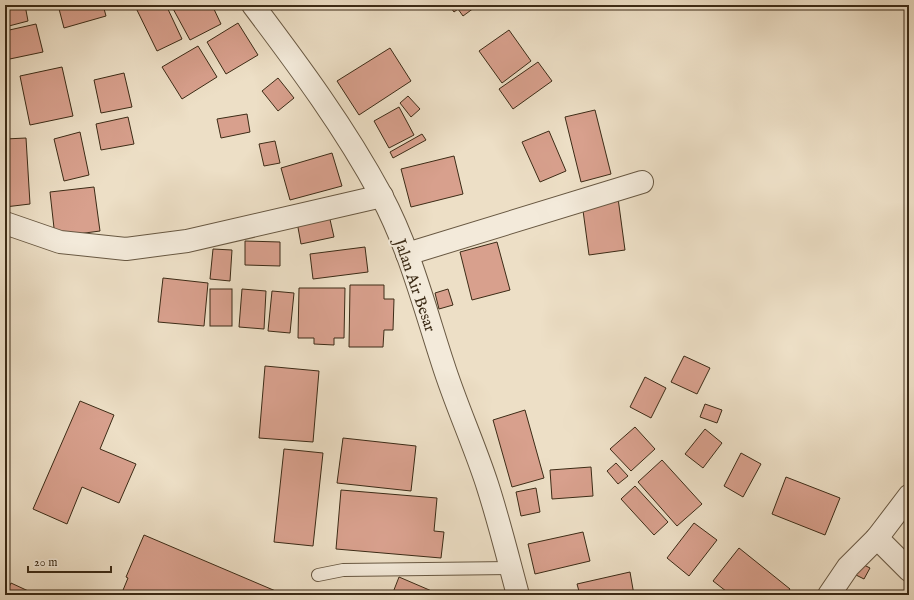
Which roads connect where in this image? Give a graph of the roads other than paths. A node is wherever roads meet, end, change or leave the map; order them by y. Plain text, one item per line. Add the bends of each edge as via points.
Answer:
1 (253, 5) edge
2 (642, 182) dead end
3 (382, 196) junction
4 (5, 223) edge
5 (407, 254) junction
6 (909, 496) edge
7 (877, 538) junction
8 (511, 568) junction
9 (909, 570) edge
10 (318, 575) dead end
11 (518, 595) edge
12 (830, 595) edge

1 - 3 street, Jalan Air Besar via 348,139
2 - 5 street
3 - 4 street via 188,241 126,248 60,242
3 - 5 street, Jalan Air Besar
5 - 8 street, Jalan Air Besar via 487,485
6 - 7 street
7 - 9 street
7 - 12 street via 848,567
8 - 10 lane via 343,570
8 - 11 street, Jalan Air Besar

